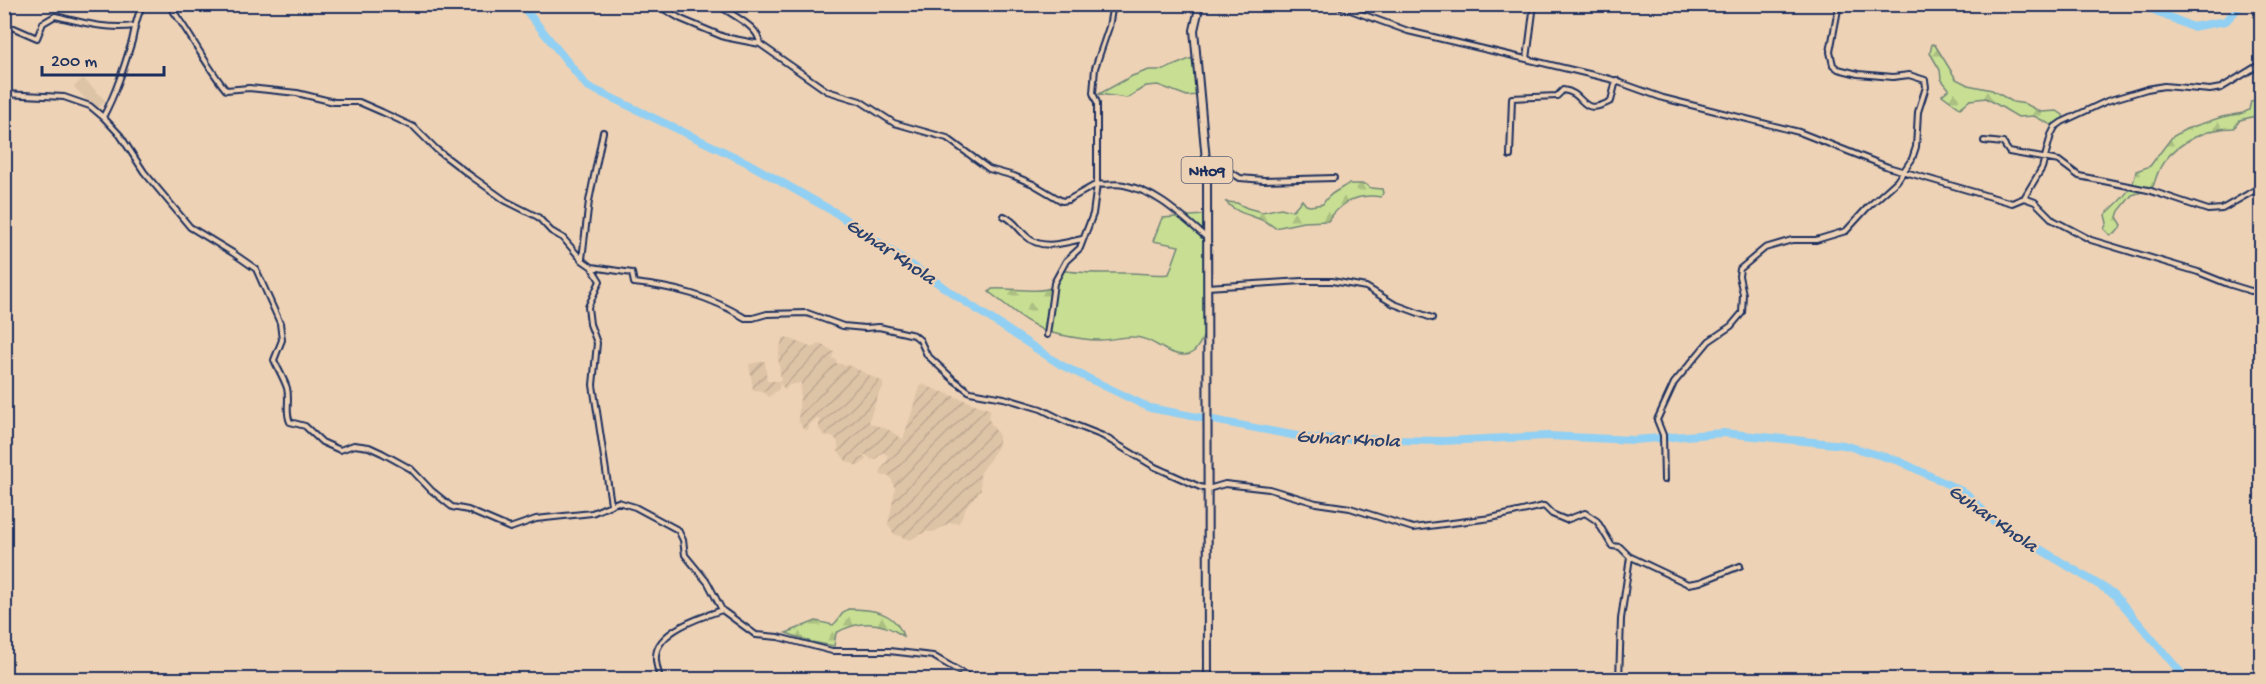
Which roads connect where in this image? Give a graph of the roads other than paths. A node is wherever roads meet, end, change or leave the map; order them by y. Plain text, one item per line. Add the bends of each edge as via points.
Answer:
1 (143, 4) edge
2 (168, 4) edge
3 (655, 4) edge
4 (718, 4) edge
5 (1113, 4) edge
6 (1200, 4) edge
7 (1334, 4) edge
8 (1534, 4) edge
9 (1839, 4) edge
10 (134, 26) junction
11 (4, 27) edge
12 (760, 44) junction
13 (1527, 59) junction
14 (2262, 63) edge
15 (1616, 80) junction
16 (4, 94) edge
17 (103, 117) junction
18 (603, 132) dead end
19 (1984, 141) dead end
20 (1510, 156) dead end
21 (2044, 158) junction
22 (1207, 171) junction
23 (1904, 171) junction
24 (1334, 178) dead end
25 (1097, 184) junction
26 (2262, 186) edge
27 (2025, 198) junction
28 (1004, 216) dead end
29 (1083, 238) junction
30 (1207, 238) junction
31 (582, 260) junction
32 (592, 267) junction
33 (1207, 287) junction
34 (2262, 290) edge
35 (1432, 318) dead end
36 (1047, 335) dead end
37 (1664, 480) dead end
38 (1208, 489) junction
39 (611, 504) junction
40 (1630, 557) junction
41 (1740, 566) dead end
42 (722, 610) junction
43 (660, 680) edge
44 (974, 680) edge
45 (1208, 680) edge
46 (1619, 680) edge

1 - 10 street
2 - 31 street via 226,90 249,87 334,102 359,102 414,127 471,176 506,201 538,217
3 - 12 street via 724,37
4 - 12 street via 756,32
5 - 25 street via 1095,68
6 - 22 main road, NH09 via 1194,30
7 - 13 street via 1408,31
8 - 13 street
9 - 23 street via 1830,52 1833,65 1871,76 1909,75 1925,80 1916,147
10 - 11 street via 85,24 55,16 43,23 38,38
10 - 17 street via 114,97
12 - 25 street via 827,91 860,101 894,123 947,138 989,170 1014,176 1062,201
13 - 15 street
14 - 21 street via 2221,88 2164,86 2107,101 2055,127
15 - 20 street via 1611,101 1599,108 1587,106 1571,91 1563,90 1557,96 1512,98
15 - 23 street via 1663,98 1798,132
16 - 17 street via 64,97 90,106
17 - 39 street via 190,227 256,269 280,323 282,340 274,360 287,389 290,423 305,426 322,442 340,450 354,445 382,453 411,469 452,507 510,528 536,519 592,513
18 - 31 street
19 - 21 street via 2003,143 2009,152
21 - 26 street via 2059,161 2079,176 2148,190 2208,210 2222,208
21 - 27 street
22 - 24 street via 1264,180
22 - 30 main road, NH09
23 - 27 street via 1998,201 2012,203
23 - 37 street via 1846,231 1766,248 1740,269 1742,313 1731,326 1708,341 1674,383 1658,420 1663,435
25 - 29 street via 1093,214
25 - 30 street via 1118,184 1151,194
27 - 34 street via 2091,240 2251,291
28 - 29 street via 1012,219 1029,239 1045,246
29 - 36 street via 1054,283
30 - 33 main road, NH09
31 - 32 street
32 - 38 street via 632,273 634,283 698,294 745,318 807,313 843,326 879,327 914,335 927,355 970,392 1041,408 1102,436 1155,468
32 - 39 street via 600,281 588,307 597,343 593,385
33 - 35 street via 1332,281 1366,287 1394,304
33 - 38 main road, NH09
38 - 40 street via 1225,484 1269,489 1413,528 1491,518 1544,506 1566,520 1588,515 1597,521 1612,546 1620,547
38 - 45 main road, NH09
39 - 42 street via 635,507 678,530 685,555 708,583
40 - 41 street via 1688,584
40 - 46 street via 1621,619
42 - 43 street via 682,625 659,644 656,657
42 - 44 street via 756,635 832,651 933,656

